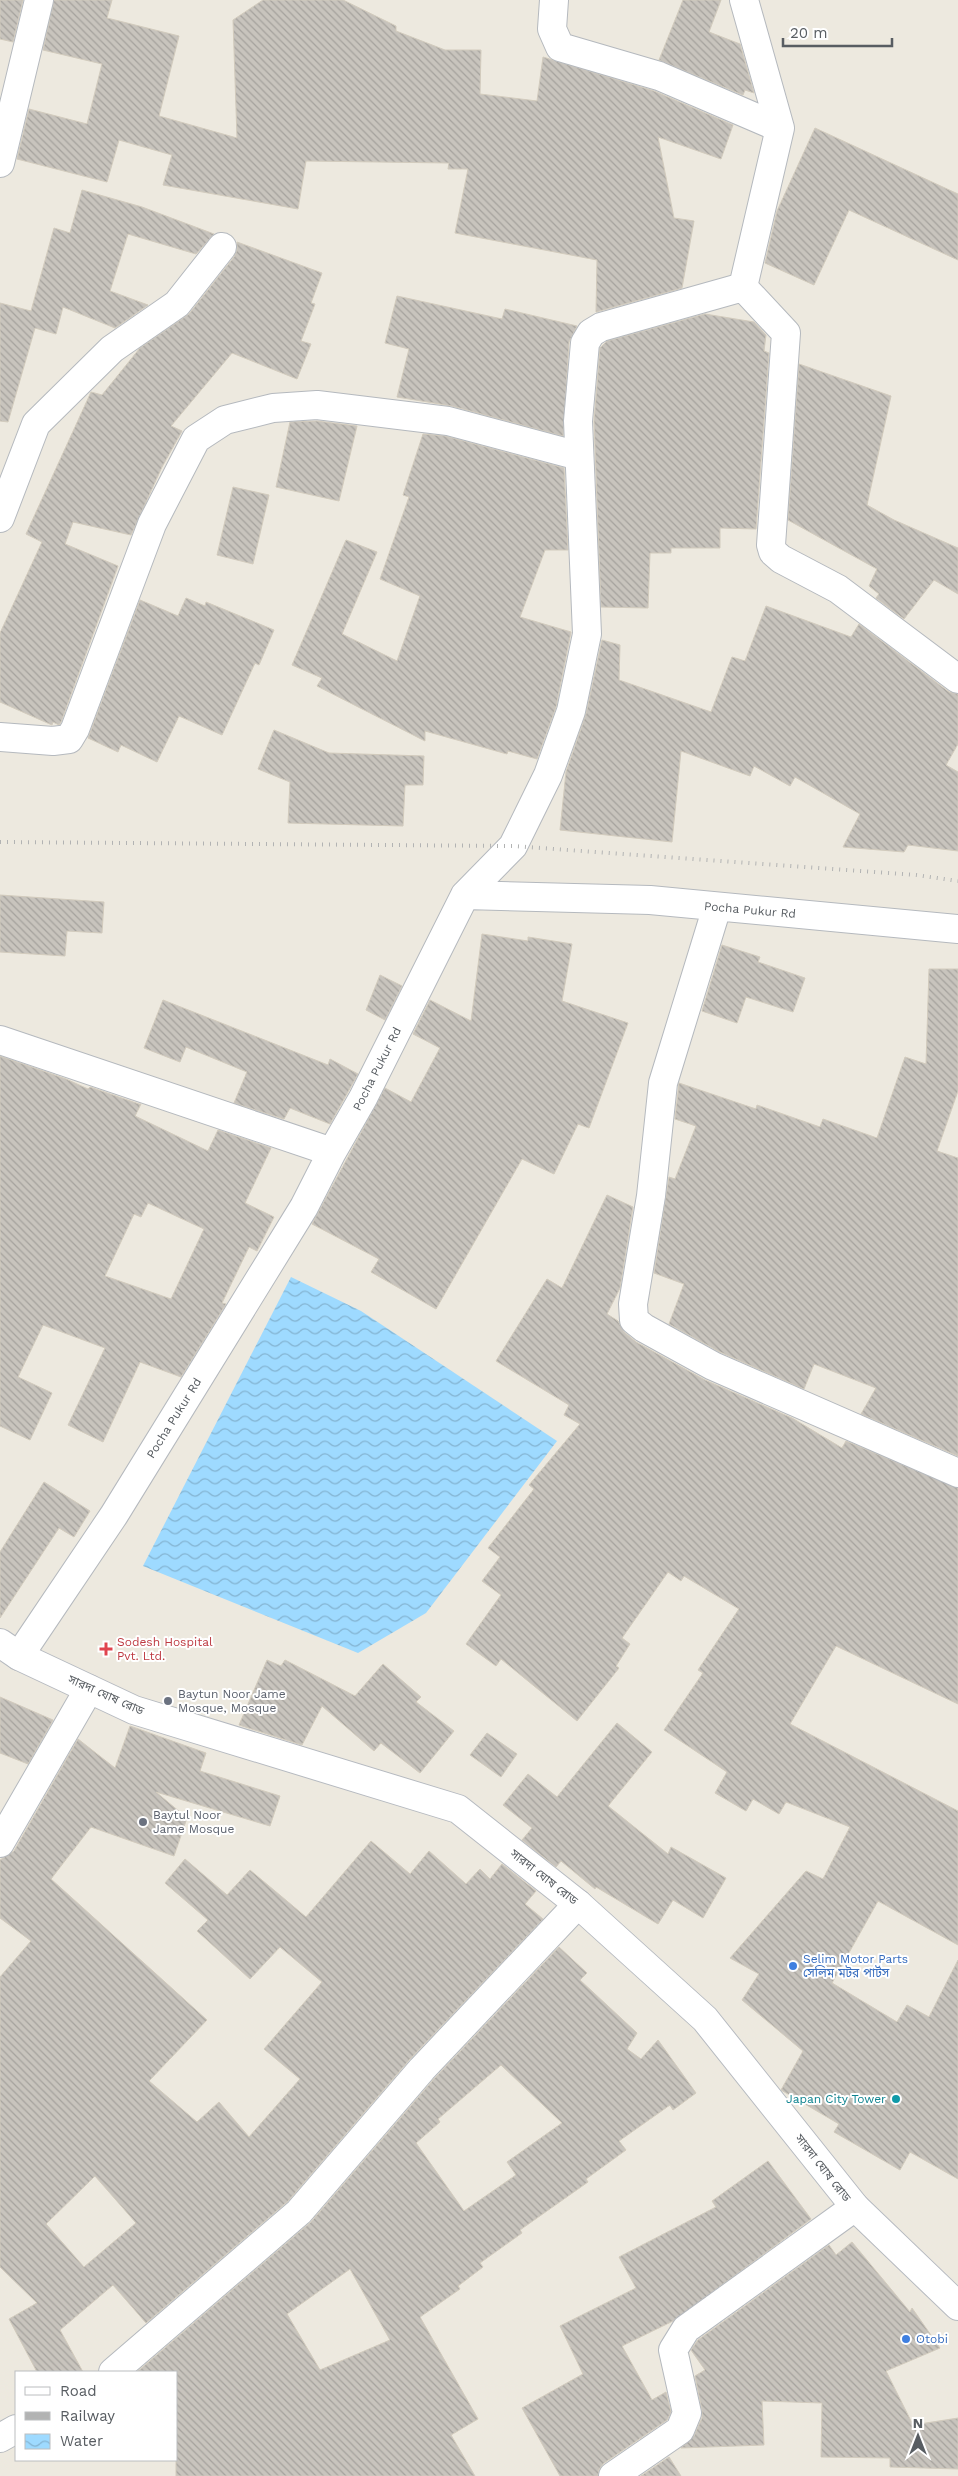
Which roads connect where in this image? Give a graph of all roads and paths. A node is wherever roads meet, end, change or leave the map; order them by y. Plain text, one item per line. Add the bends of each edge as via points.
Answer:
1 (39, 0) edge
2 (554, 0) edge
3 (744, 0) edge
4 (780, 128) junction
5 (0, 163) edge
6 (222, 247) dead end
7 (743, 288) junction
8 (579, 456) junction
9 (0, 518) edge
10 (958, 679) edge
11 (0, 737) edge
12 (465, 895) junction
13 (717, 907) junction
14 (958, 930) edge
15 (0, 1040) edge
16 (332, 1152) junction
17 (958, 1474) edge
18 (10, 1650) edge
19 (89, 1689) junction
20 (0, 1843) edge
21 (578, 1904) junction
22 (854, 2207) junction
23 (958, 2306) edge
24 (114, 2371) edge
25 (15, 2430) edge
26 (0, 2438) edge
27 (613, 2476) edge

1 - 5 street
2 - 4 street via 552,29 560,47 659,76
3 - 4 street
4 - 7 street
6 - 9 street via 177,304 112,349 36,424
7 - 8 street via 601,327 591,333 585,343 578,421
7 - 10 street via 786,333 773,552 780,559 838,589
8 - 11 street via 448,421 317,404 273,408 225,420 196,439 152,524 69,739
8 - 12 street via 586,634 571,711 548,775 512,846
12 - 13 street, Pocha Pukur Rd via 650,900
12 - 16 street, Pocha Pukur Rd via 364,1098
13 - 14 street, Pocha Pukur Rd
13 - 17 street via 663,1083 651,1196 633,1304 634,1320 713,1366
15 - 16 street
16 - 18 street, Pocha Pukur Rd via 304,1207 114,1515
18 - 19 street, সারদা ঘোষ রোড
19 - 20 street
19 - 21 street, সারদা ঘোষ রোড via 134,1710 458,1810
21 - 22 street, সারদা ঘোষ রোড via 706,2019
21 - 24 street via 422,2069 299,2212
22 - 23 street, সারদা ঘোষ রোড
22 - 27 street via 686,2329 673,2350 687,2413 685,2422 680,2430
25 - 26 street

